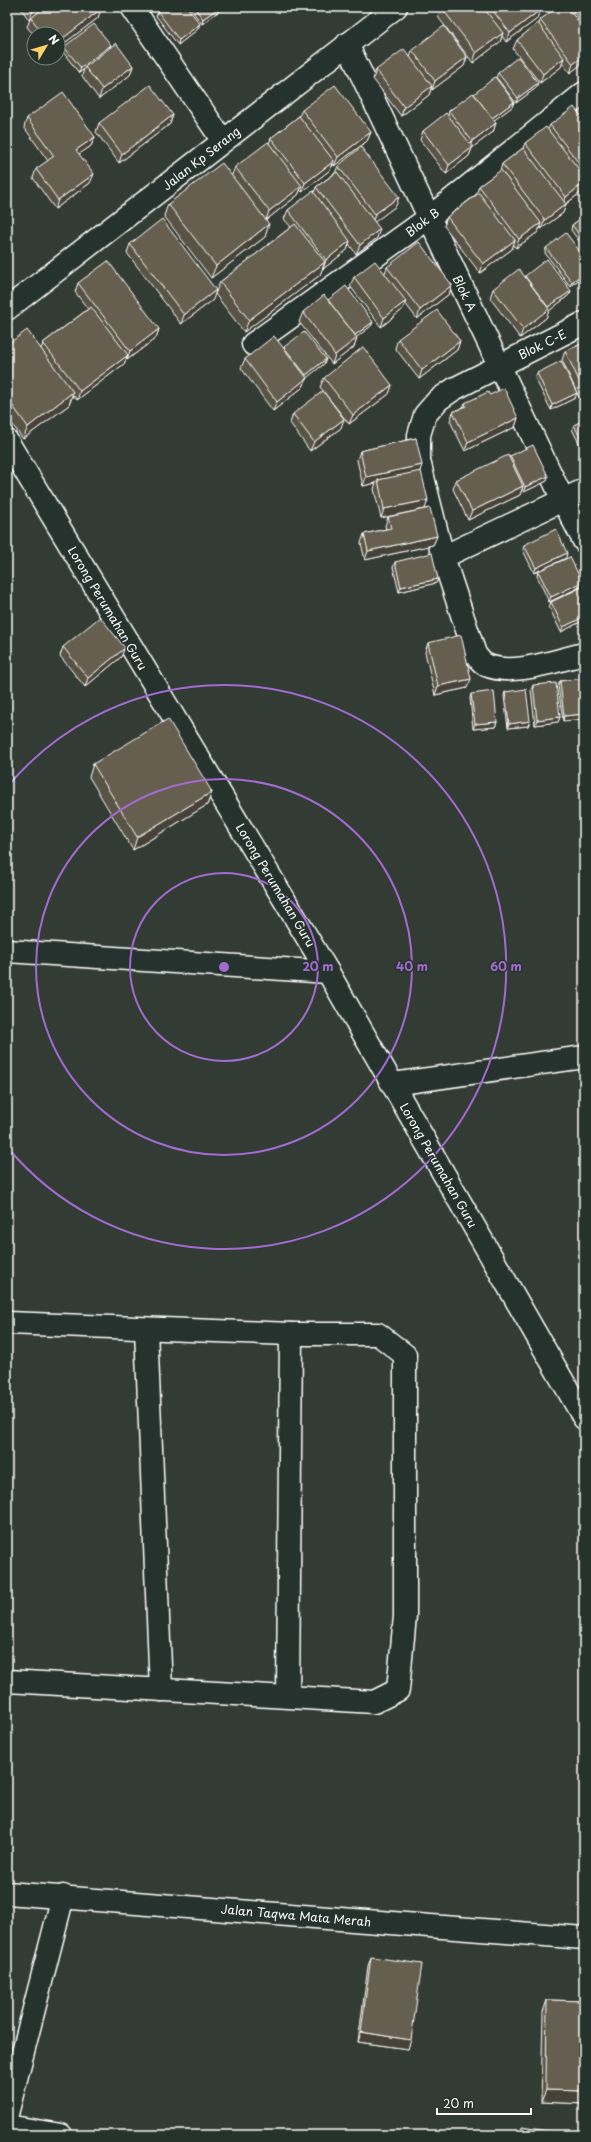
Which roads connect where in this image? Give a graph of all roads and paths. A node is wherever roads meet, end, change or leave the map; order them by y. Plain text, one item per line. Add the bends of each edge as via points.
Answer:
1 (132, 7) edge
2 (396, 7) edge
3 (347, 44) junction
4 (584, 93) edge
5 (223, 141) junction
6 (430, 217) junction
7 (7, 309) edge
8 (584, 323) edge
9 (253, 344) dead end
10 (499, 365) junction
11 (7, 441) edge
12 (584, 490) edge
13 (563, 500) junction
14 (584, 541) edge
15 (443, 557) junction
16 (584, 654) edge
17 (7, 951) edge
18 (328, 972) junction
19 (584, 1057) edge
20 (393, 1084) junction
21 (7, 1322) edge
22 (146, 1329) junction
23 (291, 1334) junction
24 (582, 1410) edge
25 (7, 1681) edge
26 (161, 1690) junction
27 (288, 1696) junction
28 (7, 1893) edge
29 (63, 1896) junction
30 (584, 1938) edge
31 (7, 2114) edge
32 (7, 2126) edge
33 (61, 2135) edge

1 - 5 street
2 - 3 street, Jalan Kp Serang
3 - 5 street, Jalan Kp Serang
3 - 6 street, Blok A
4 - 6 street, Blok B
5 - 7 street, Jalan Kp Serang
6 - 9 street, Blok B
6 - 10 street, Blok A
8 - 10 street, Blok C-E
10 - 13 street, Blok A
10 - 15 street, Blok C-E via 454,388 438,400 425,415 419,435 418,461
11 - 18 street, Lorong Perumahan Guru
12 - 13 street
13 - 14 street, Blok A
13 - 15 street
15 - 16 street, Blok C-E via 475,654 485,665 514,670
17 - 18 street
18 - 20 street, Lorong Perumahan Guru
19 - 20 street
20 - 24 street, Lorong Perumahan Guru
21 - 22 street
22 - 23 street
22 - 26 street
23 - 27 street
23 - 27 street via 378,1334 405,1355 405,1616 398,1690 374,1702
25 - 26 street
26 - 27 street
28 - 29 street, Jalan Taqwa Mata Merah
29 - 30 street, Jalan Taqwa Mata Merah
29 - 31 street
32 - 33 street

